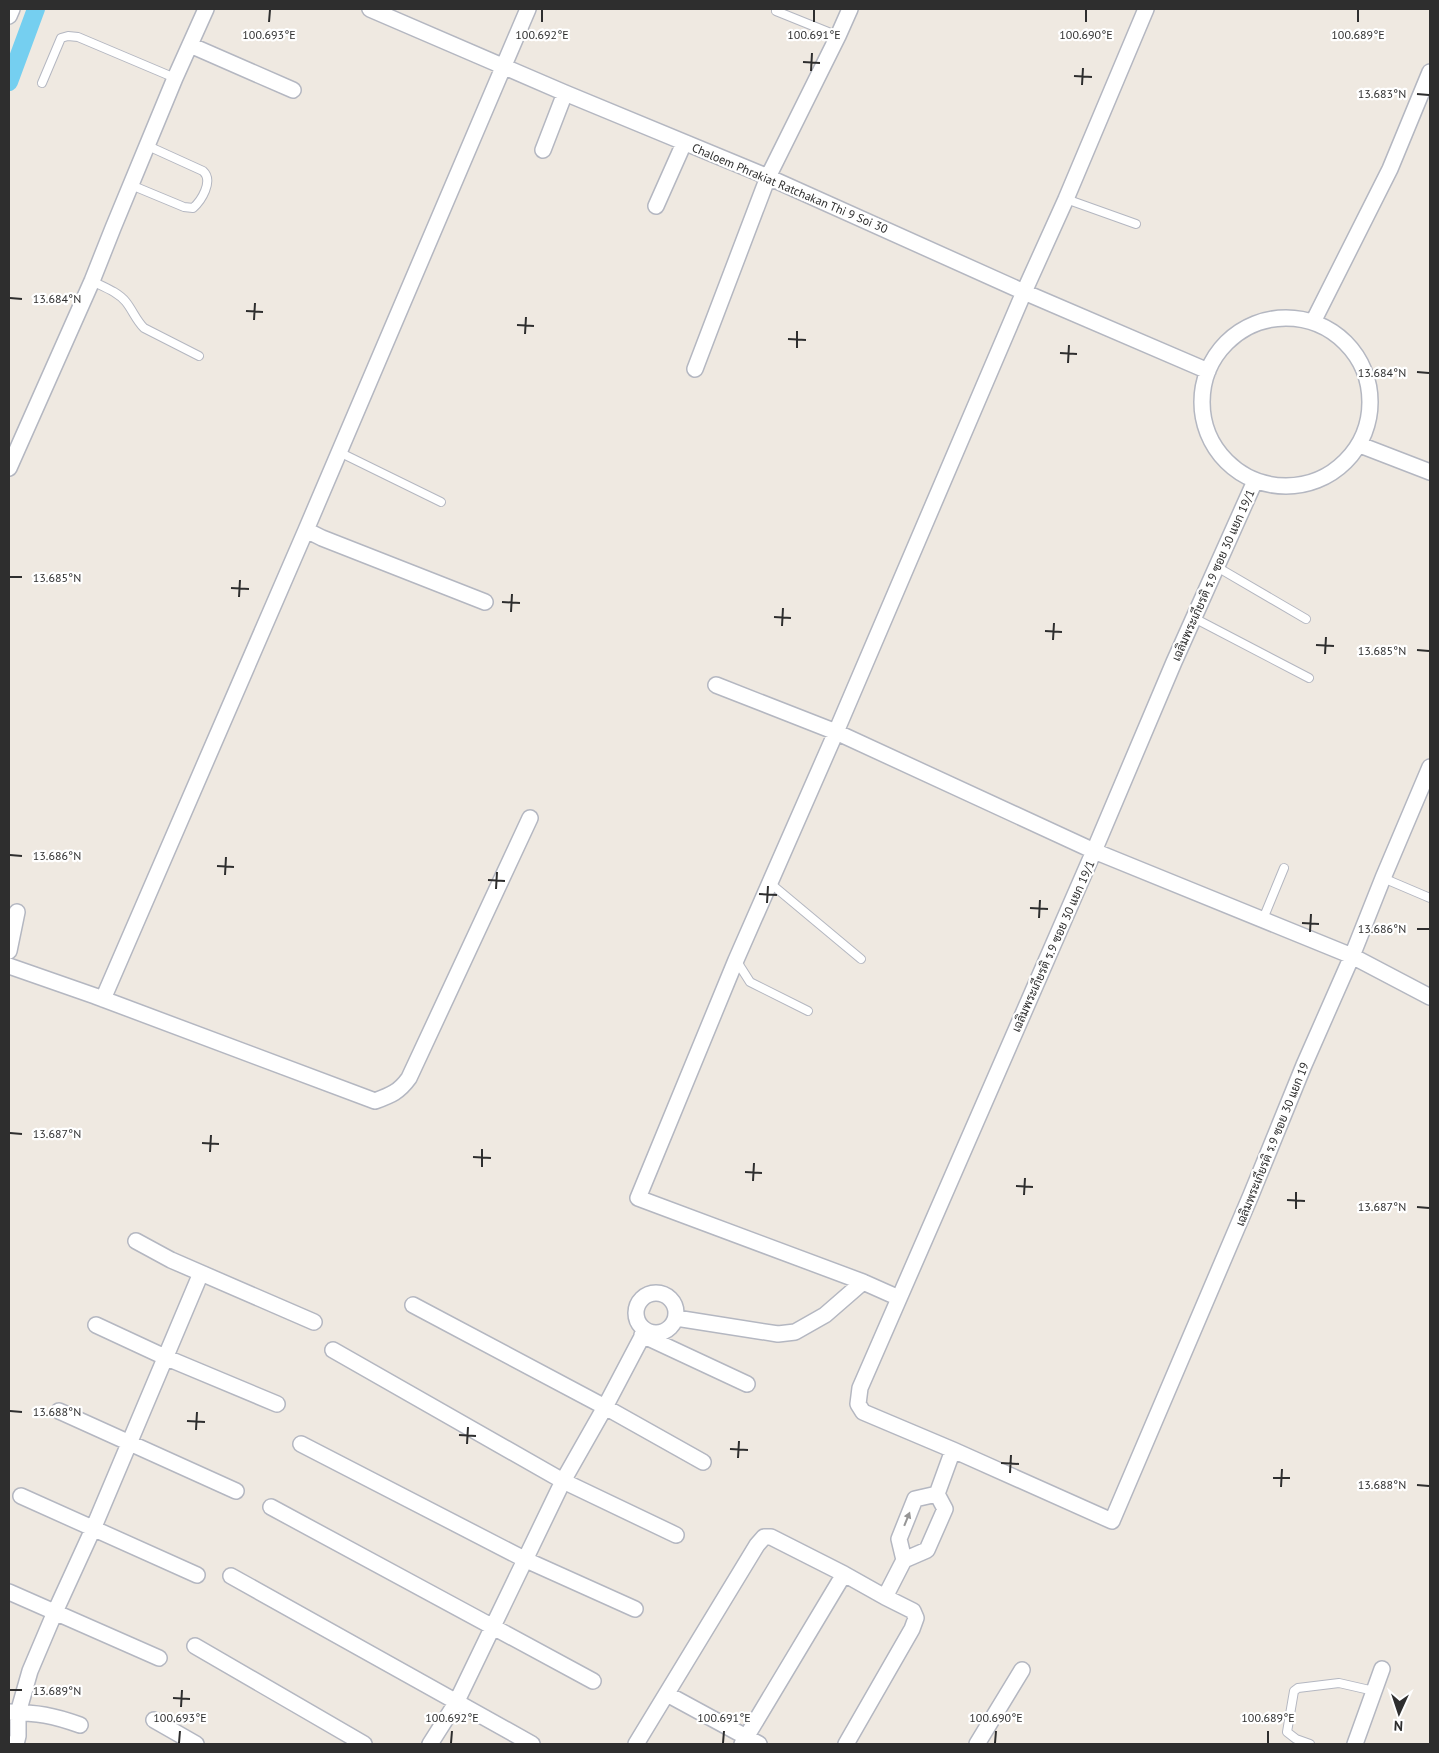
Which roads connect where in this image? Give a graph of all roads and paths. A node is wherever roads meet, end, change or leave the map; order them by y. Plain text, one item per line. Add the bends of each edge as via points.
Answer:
1 (12, 9) edge
2 (206, 9) edge
3 (370, 9) edge
4 (528, 9) edge
5 (850, 9) edge
6 (1146, 9) edge
7 (776, 11) dead end
8 (9, 16) edge
9 (838, 36) junction
10 (190, 45) junction
11 (504, 67) junction
12 (1430, 72) edge
13 (175, 78) junction
14 (42, 83) dead end
15 (293, 90) dead end
16 (565, 93) junction
17 (684, 143) junction
18 (148, 146) junction
19 (543, 150) dead end
20 (768, 177) junction
21 (131, 185) junction
22 (1066, 199) junction
23 (656, 206) dead end
24 (1136, 224) dead end
25 (92, 281) junction
26 (1024, 292) junction
27 (1313, 322) junction
28 (199, 356) dead end
29 (694, 368) dead end
30 (1208, 371) junction
31 (1360, 445) junction
32 (339, 452) junction
33 (9, 468) edge
34 (1430, 472) edge
35 (1255, 480) junction
36 (441, 502) dead end
37 (306, 530) junction
38 (1216, 567) junction
39 (485, 602) dead end
40 (1194, 618) junction
41 (1306, 619) dead end
42 (1309, 678) dead end
43 (716, 685) dead end
44 (836, 732) junction
45 (1430, 766) edge
46 (530, 818) dead end
47 (1094, 851) junction
48 (1284, 868) dead end
49 (1382, 878) junction
50 (770, 883) junction
51 (1430, 898) edge
52 (18, 912) dead end
53 (1263, 919) junction
54 (9, 951) edge
55 (1352, 956) junction
56 (861, 959) dead end
57 (736, 960) junction
58 (9, 966) edge
59 (1430, 997) edge
60 (103, 999) junction
61 (808, 1010) dead end
62 (136, 1241) dead end
63 (201, 1273) junction
64 (863, 1282) junction
65 (899, 1298) junction
66 (413, 1305) dead end
67 (676, 1318) junction
68 (314, 1322) dead end
69 (96, 1325) dead end
70 (644, 1333) junction
71 (333, 1350) dead end
72 (167, 1358) junction
73 (747, 1384) dead end
74 (276, 1404) dead end
75 (605, 1407) junction
76 (59, 1411) dead end
77 (130, 1442) junction
78 (301, 1444) dead end
79 (953, 1450) junction
80 (703, 1462) dead end
81 (563, 1481) junction
82 (236, 1491) dead end
83 (937, 1494) junction
84 (21, 1496) dead end
85 (271, 1507) dead end
86 (93, 1529) junction
87 (676, 1535) dead end
88 (526, 1560) junction
89 (904, 1560) junction
90 (844, 1574) junction
91 (197, 1575) dead end
92 (231, 1576) dead end
93 (9, 1592) edge
94 (885, 1597) junction
95 (635, 1609) dead end
96 (55, 1612) junction
97 (493, 1627) junction
98 (195, 1646) dead end
99 (159, 1658) dead end
100 (1382, 1669) dead end
101 (1022, 1670) dead end
102 (593, 1681) dead end
103 (1374, 1691) junction
104 (667, 1694) junction
105 (456, 1703) junction
106 (13, 1713) edge
107 (154, 1720) dead end
108 (80, 1725) dead end
109 (749, 1742) edge
110 (16, 1744) edge
111 (196, 1744) edge
112 (364, 1744) edge
113 (430, 1744) edge
114 (532, 1744) edge
115 (636, 1744) edge
116 (846, 1744) edge
117 (977, 1744) edge
118 (1310, 1744) edge
119 (1355, 1744) edge

1 - 8 street
2 - 10 street
3 - 11 street, Chaloem Phrakiat Ratchakan Thi 9 Soi 30
4 - 11 street
5 - 9 street
6 - 22 street
7 - 9 lane
9 - 20 street
10 - 13 street
10 - 15 street
11 - 16 street, Chaloem Phrakiat Ratchakan Thi 9 Soi 30
11 - 32 street
12 - 27 street via 1390,169
13 - 14 lane via 78,37 68,36 61,38
13 - 18 street
16 - 17 street, Chaloem Phrakiat Ratchakan Thi 9 Soi 30
16 - 19 street
17 - 20 street, Chaloem Phrakiat Ratchakan Thi 9 Soi 30
17 - 23 street
18 - 21 street
18 - 21 lane via 207,175 208,181 199,203 193,208 184,207
20 - 26 street, Chaloem Phrakiat Ratchakan Thi 9 Soi 30
20 - 29 street
21 - 25 street
22 - 24 lane
22 - 26 street
25 - 28 lane via 119,295 144,328
25 - 33 street
26 - 30 street, Chaloem Phrakiat Ratchakan Thi 9 Soi 30
26 - 44 street
27 - 30 street via 1288,318 1263,321 1240,332 1220,349
27 - 31 street via 1335,333 1354,351 1366,372 1371,397 1369,421
30 - 35 street via 1202,396 1204,423 1215,447 1232,467
31 - 34 street
31 - 35 street via 1345,463 1318,480 1302,485 1278,486
32 - 36 lane
32 - 37 street
35 - 38 street, เฉลิมพระเกียรติ ร.9 ซอย 30 แยก 19/1
37 - 39 street
37 - 60 street
38 - 40 street, เฉลิมพระเกียรติ ร.9 ซอย 30 แยก 19/1
38 - 41 lane
40 - 42 lane
40 - 47 street, เฉลิมพระเกียรติ ร.9 ซอย 30 แยก 19/1
43 - 44 street
44 - 47 street
44 - 50 street
45 - 49 street, เฉลิมพระเกียรติ ร.9 ซอย 30 แยก 19
46 - 60 street via 409,1078 390,1095 375,1100
47 - 53 street
47 - 65 street, เฉลิมพระเกียรติ ร.9 ซอย 30 แยก 19/1
48 - 53 lane
49 - 51 lane
49 - 55 street, เฉลิมพระเกียรติ ร.9 ซอย 30 แยก 19
50 - 56 lane
50 - 57 street
52 - 54 street
53 - 55 street
55 - 59 street
55 - 79 street, เฉลิมพระเกียรติ ร.9 ซอย 30 แยก 19 via 1112,1521
57 - 61 lane via 750,982
57 - 64 street via 638,1198
58 - 60 street
62 - 63 street
63 - 68 street
63 - 72 street
64 - 65 street
64 - 67 street via 824,1315 795,1332 778,1334
65 - 79 street, เฉลิมพระเกียรติ ร.9 ซอย 30 แยก 19/1 via 860,1388 858,1404 863,1412
66 - 75 street
67 - 70 street via 664,1332
67 - 70 street via 670,1299 651,1294 636,1307 637,1320
69 - 72 street
70 - 73 street
70 - 75 street
71 - 81 street
72 - 74 street
72 - 77 street
75 - 80 street
75 - 81 street
76 - 77 street
77 - 82 street
77 - 86 street
78 - 88 street
79 - 83 street
81 - 87 street
81 - 88 street
89 -> 83 street via 899,1539 915,1500
83 - 89 street via 945,1509 927,1550
84 - 86 street
85 - 97 street
86 - 91 street
86 - 96 street
88 - 95 street
88 - 97 street
89 - 94 street
90 - 94 street
90 - 104 street via 771,1537 764,1537
90 - 109 street
92 - 105 street
93 - 96 street
94 - 116 street via 913,1611 916,1618
96 - 99 street
96 - 106 street
97 - 102 street
97 - 105 street
98 - 112 street
100 - 103 street
101 - 117 street
103 - 118 lane via 1339,1683 1294,1691 1287,1732
103 - 119 street
104 - 109 street
104 - 115 street
105 - 113 street
105 - 114 street
106 - 108 street via 53,1716
106 - 110 street via 18,1736
107 - 111 street

